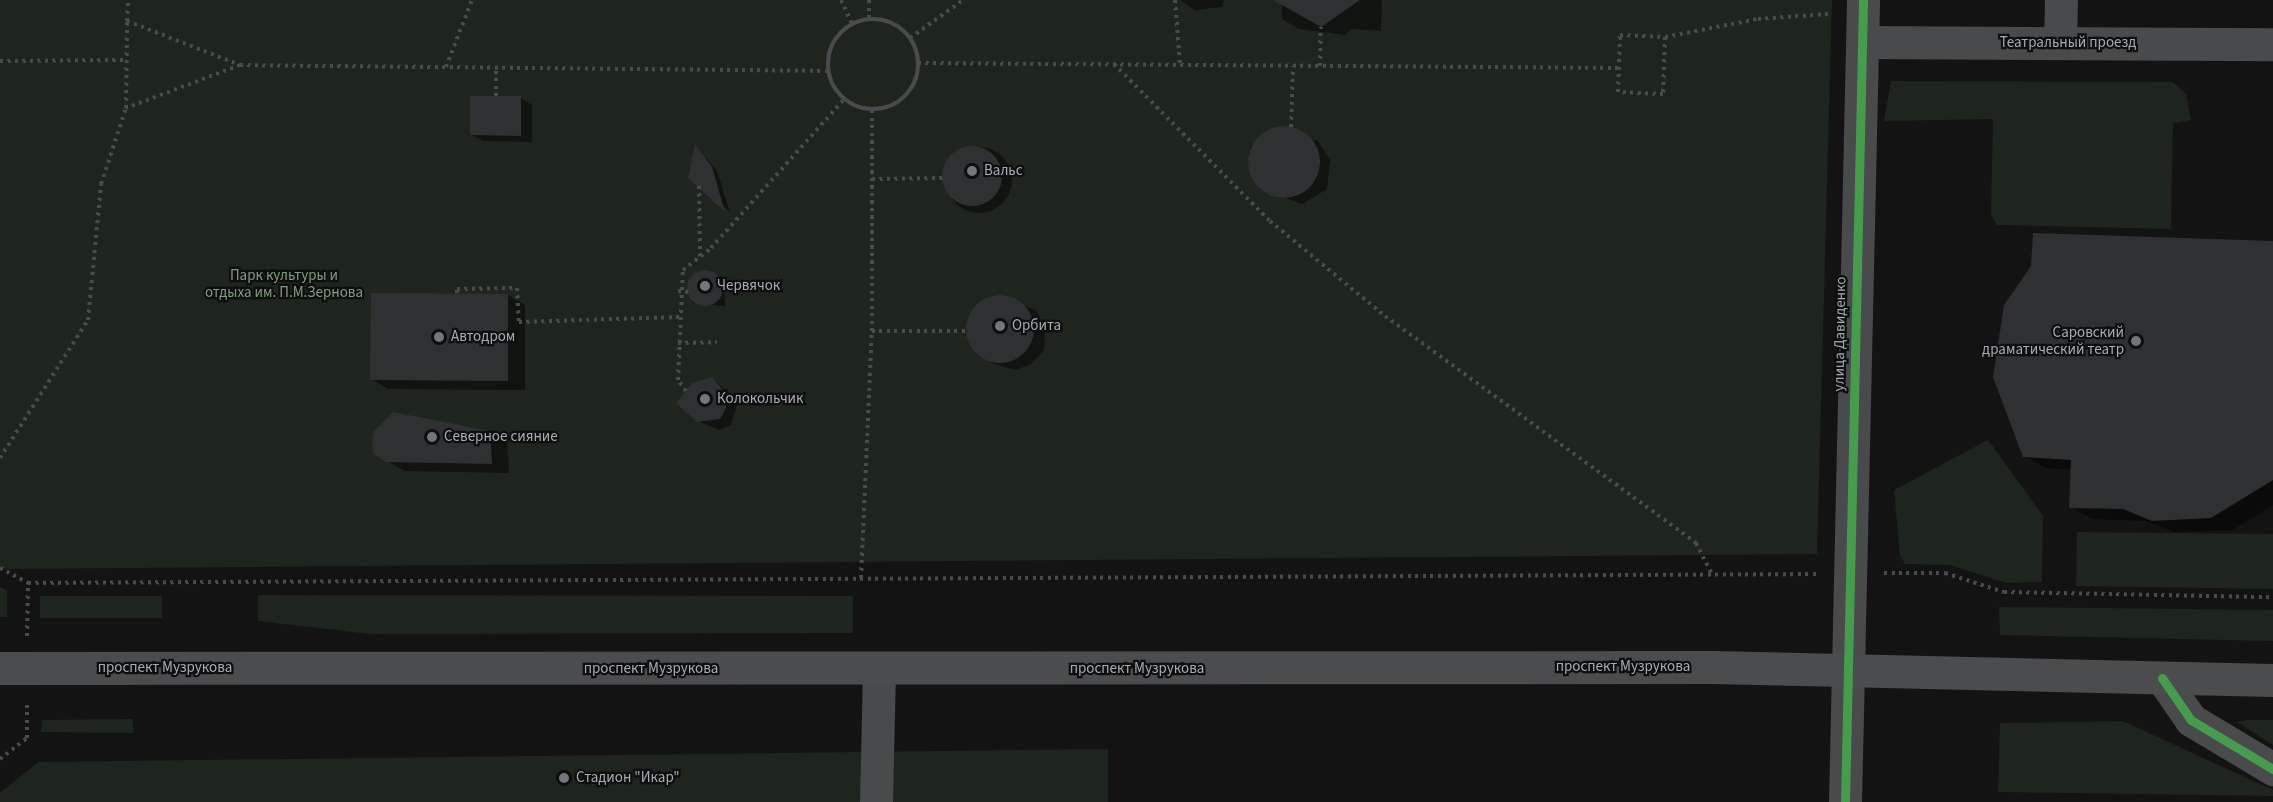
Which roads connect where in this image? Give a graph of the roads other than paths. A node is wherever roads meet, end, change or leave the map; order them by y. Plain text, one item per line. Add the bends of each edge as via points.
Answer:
1 (1863, 0) edge
2 (2061, 0) edge
3 (1863, 42) junction
4 (2060, 44) junction
5 (2273, 44) edge
6 (0, 668) edge
7 (879, 669) junction
8 (1847, 669) junction
9 (2162, 678) junction
10 (2273, 680) edge
11 (2273, 769) edge
12 (876, 802) edge
13 (1845, 802) edge

1 - 3 street, улица Давиденко
2 - 4 street
3 - 4 street, Театральный проезд
3 - 8 street, улица Давиденко
4 - 5 street, Театральный проезд
6 - 7 main road, проспект Музрукова
7 - 8 main road, проспект Музрукова
7 - 12 street
8 - 9 main road, проспект Музрукова
8 - 13 street, улица Давиденко
9 - 10 main road, проспект Музрукова
9 - 11 street via 2191,720

